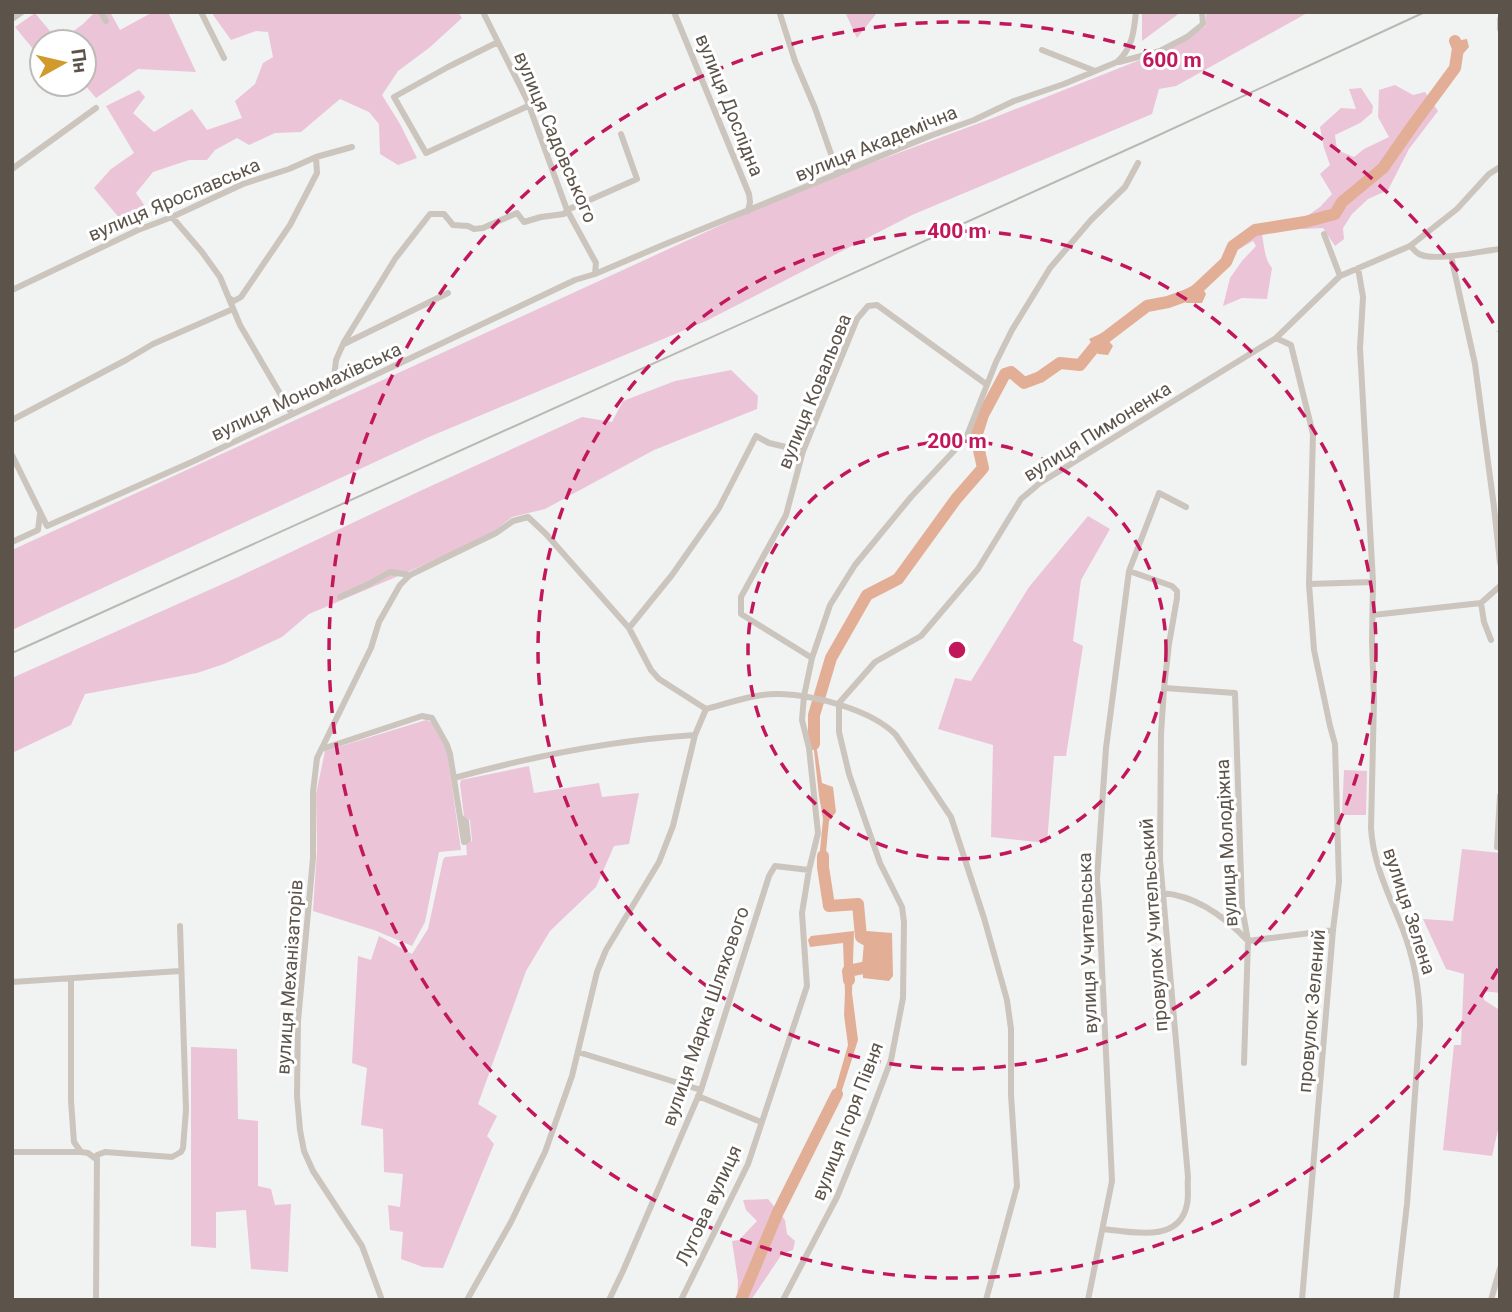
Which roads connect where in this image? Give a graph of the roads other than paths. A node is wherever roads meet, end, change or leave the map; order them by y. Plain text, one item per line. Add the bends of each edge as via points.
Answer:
1 (22, 12) edge
2 (101, 12) edge
3 (201, 12) edge
4 (483, 12) edge
5 (674, 12) edge
6 (1136, 12) edge
7 (1202, 12) edge
8 (780, 14) edge
9 (12, 19) edge
10 (1500, 19) edge
11 (106, 21) dead end
12 (1500, 29) edge
13 (498, 42) junction
14 (1042, 50) dead end
15 (224, 58) dead end
16 (1117, 62) junction
17 (1094, 71) junction
18 (528, 106) junction
19 (96, 108) dead end
20 (621, 134) dead end
21 (352, 147) dead end
22 (316, 157) junction
23 (1138, 163) dead end
24 (1500, 167) edge
25 (12, 169) edge
26 (838, 174) junction
27 (750, 198) junction
28 (760, 206) junction
29 (567, 210) junction
30 (748, 211) junction
31 (172, 217) junction
32 (1324, 234) dead end
33 (1410, 246) junction
34 (1500, 249) edge
35 (1451, 256) junction
36 (595, 259) junction
37 (613, 266) junction
38 (1358, 268) junction
39 (595, 274) junction
40 (1340, 276) junction
41 (12, 290) edge
42 (448, 293) dead end
43 (229, 298) junction
44 (233, 309) junction
45 (1276, 338) junction
46 (342, 345) junction
47 (986, 384) junction
48 (332, 395) junction
49 (292, 414) junction
50 (12, 420) edge
51 (803, 451) junction
52 (12, 455) edge
53 (1186, 507) dead end
54 (41, 512) junction
55 (12, 542) edge
56 (1500, 563) edge
57 (1129, 571) junction
58 (410, 575) junction
59 (1373, 582) junction
60 (1309, 584) junction
61 (1500, 586) edge
62 (340, 597) dead end
63 (1481, 603) junction
64 (1373, 615) junction
65 (629, 628) junction
66 (1491, 640) dead end
67 (812, 658) junction
68 (1164, 688) junction
69 (805, 697) junction
70 (839, 704) junction
71 (706, 709) junction
72 (331, 731) junction
73 (695, 735) junction
74 (342, 743) junction
75 (322, 749) junction
76 (454, 778) junction
77 (1500, 796) edge
78 (460, 817) dead end
79 (1497, 847) dead end
80 (809, 870) junction
81 (1163, 893) junction
82 (1242, 907) junction
83 (1222, 918) junction
84 (180, 926) dead end
85 (1333, 930) junction
86 (1248, 940) junction
87 (180, 971) junction
88 (71, 979) junction
89 (12, 982) edge
90 (578, 1052) junction
91 (1244, 1063) dead end
92 (699, 1093) junction
93 (761, 1122) junction
94 (12, 1152) edge
95 (81, 1152) junction
96 (96, 1159) junction
97 (1103, 1229) junction
98 (1500, 1268) edge
99 (96, 1300) edge
100 (382, 1300) edge
101 (467, 1300) edge
102 (609, 1300) edge
103 (681, 1300) edge
104 (783, 1300) edge
105 (986, 1300) edge
106 (1088, 1300) edge
107 (1302, 1300) edge
108 (1396, 1300) edge
109 (1491, 1300) edge

1 - 9 street
2 - 11 street
3 - 15 street
4 - 13 street, вулиця Садовського
5 - 27 street, вулиця Дослідна
6 - 16 street via 1133,39
7 - 16 street, вулиця Академічна via 1203,24 1186,37 1160,51
8 - 26 street
10 - 12 street
13 - 18 street, вулиця Садовського
13 - 18 street via 394,97 426,153
14 - 17 street
16 - 17 street, вулиця Академічна
17 - 26 street, вулиця Академічна
18 - 29 street, вулиця Садовського
19 - 25 street
20 - 29 street via 638,179
21 - 22 street, вулиця Ярославська
22 - 31 street, вулиця Ярославська
22 - 43 street via 317,173 290,225 241,297
23 - 47 street via 1125,187 1050,268
24 - 33 street, вулиця Пимоненка
26 - 28 street, вулиця Академічна
27 - 28 street
27 - 30 street, вулиця Дослідна
28 - 30 street, вулиця Академічна
29 - 36 street, вулиця Садовського
29 - 46 street via 524,222 517,213 474,229 453,225 444,214 430,215 395,259
30 - 37 street, вулиця Академічна
31 - 41 street, вулиця Ярославська
31 - 43 street via 220,277
32 - 40 street
33 - 35 street via 1420,255
33 - 38 street, вулиця Пимоненка
34 - 35 street
35 - 56 street via 1475,364
36 - 37 street
36 - 39 street, вулиця Садовського
37 - 39 street, вулиця Академічна
38 - 40 street, вулиця Пимоненка
38 - 59 street, вулиця Зелена via 1363,297 1360,348
39 - 48 street, вулиця Мономахівська
40 - 45 street, вулиця Пимоненка
42 - 46 street
43 - 44 street
44 - 49 street
44 - 50 street via 153,344
45 - 60 street, провулок Зелений via 1291,345 1314,434
45 - 70 street, вулиця Пимоненка via 1021,499 978,569 921,636 875,662
46 - 48 street
47 - 51 street, вулиця Ковальова via 877,305 868,306 857,318
47 - 67 street via 966,438 855,565 830,605
48 - 49 street, вулиця Мономахівська
49 - 54 street, вулиця Мономахівська via 47,526
51 - 65 street via 756,436 719,508
51 - 67 street, вулиця Ковальова via 786,515 741,597 741,614
52 - 54 street
53 - 57 street, вулиця Учительська via 1159,494
54 - 55 street via 38,530
57 - 68 street, провулок Учительський via 1177,591
57 - 97 street, вулиця Учительська via 1106,748 1097,879 1112,1181
58 - 62 street via 390,572
58 - 65 street via 528,517
58 - 72 street, вулиця Механізаторів via 379,622
59 - 60 street
59 - 64 street, вулиця Зелена
60 - 85 street, провулок Зелений via 1314,650 1335,744 1339,882
61 - 63 street
63 - 64 street
63 - 66 street
64 - 108 street, вулиця Зелена via 1372,844 1405,933 1420,1000
65 - 71 street via 659,679
67 - 69 street
68 - 81 street, провулок Учительський
68 - 82 street, вулиця Молодіжна via 1235,693
69 - 70 street
69 - 71 street via 779,694
69 - 80 street via 802,720 818,833
70 - 104 street, вулиця Ігоря Півня via 839,732 849,774 880,863 902,907 903,998 891,1060 868,1121 837,1197
70 - 105 street via 887,725 943,803 1003,982 1011,1029 1017,1186
71 - 73 street
72 - 74 street
72 - 75 street, вулиця Механізаторів
73 - 76 street via 592,747
73 - 90 street via 673,826 659,862 606,950
74 - 75 street
74 - 76 street via 426,716 435,722 448,748
75 - 100 street, вулиця Механізаторів via 313,792 313,859 299,1010 301,1141 307,1162 367,1256
76 - 78 street
77 - 79 street
80 - 92 street, вулиця Марка Шляхового via 775,866 769,876
80 - 93 street, Лугова вулиця via 802,914 807,986
81 - 83 street via 1192,899
81 - 97 street, провулок Учительський via 1187,1205 1172,1228 1162,1232
82 - 83 street
82 - 86 street, вулиця Молодіжна
83 - 86 street
84 - 87 street
85 - 86 street
85 - 107 street, провулок Зелений
86 - 91 street, вулиця Молодіжна
87 - 88 street
87 - 96 street via 186,1110 181,1152 172,1157 106,1152
88 - 89 street
88 - 95 street via 71,1101 74,1142
90 - 92 street
90 - 101 street via 545,1152
92 - 93 street
92 - 102 street, вулиця Марка Шляхового
93 - 103 street, Лугова вулиця via 748,1164
94 - 95 street
95 - 96 street
96 - 99 street
97 - 106 street, вулиця Учительська
98 - 109 street

